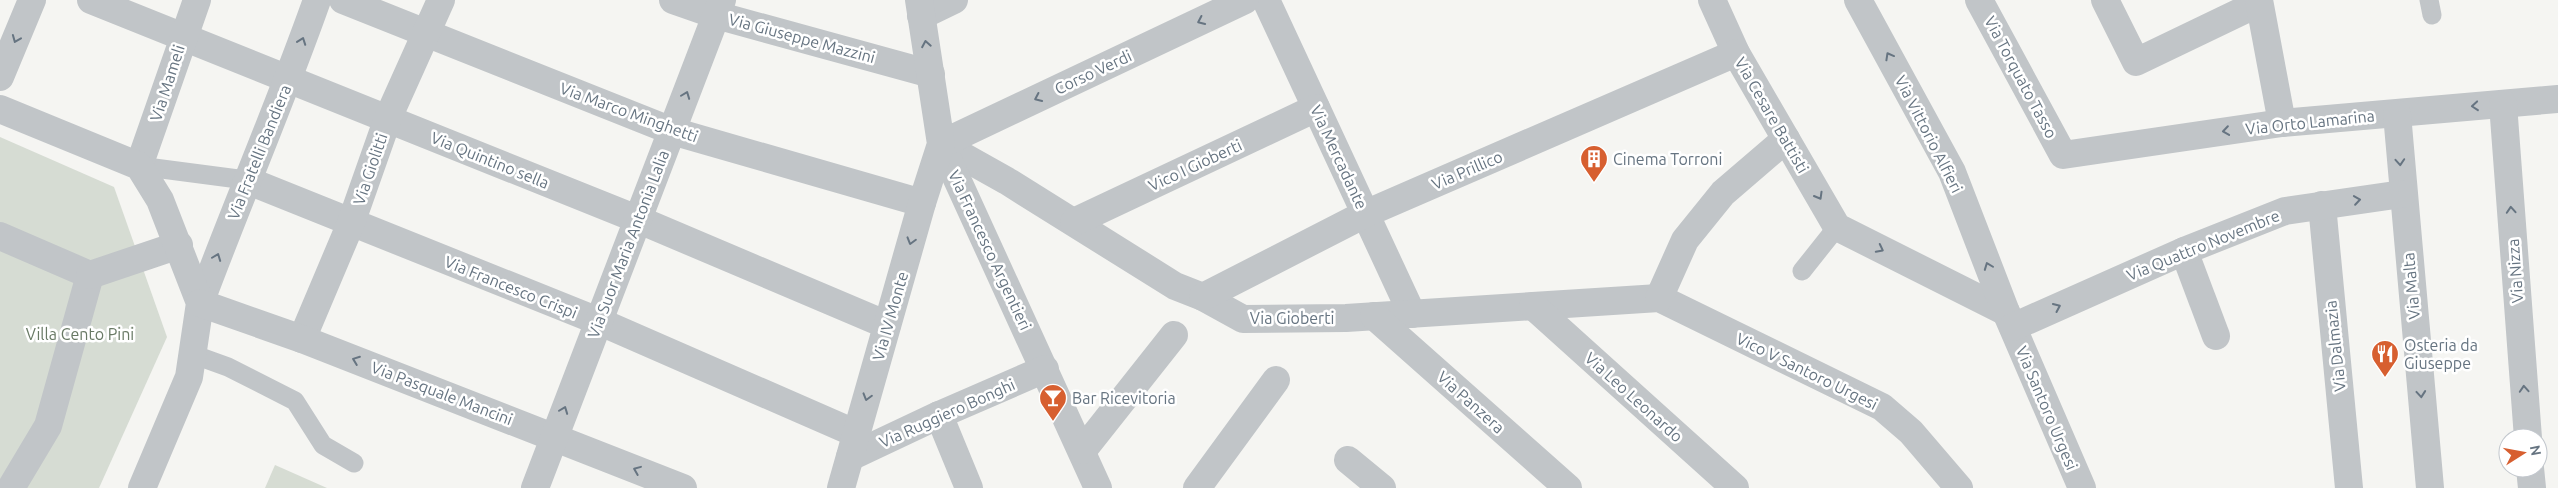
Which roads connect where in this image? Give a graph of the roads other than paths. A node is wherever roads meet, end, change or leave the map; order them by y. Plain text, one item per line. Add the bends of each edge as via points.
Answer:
1 (32, 0) edge
2 (91, 0) edge
3 (196, 0) edge
4 (317, 0) edge
5 (343, 0) edge
6 (441, 0) edge
7 (673, 0) edge
8 (954, 0) edge
9 (1244, 0) edge
10 (1266, 0) edge
11 (1712, 0) edge
12 (1858, 0) edge
13 (1979, 0) edge
14 (2105, 0) edge
15 (2259, 1) edge
16 (719, 7) edge
17 (920, 8) edge
18 (425, 33) junction
19 (182, 36) junction
20 (1736, 53) junction
21 (931, 74) junction
22 (0, 77) edge
23 (289, 78) junction
24 (2558, 99) edge
25 (2503, 104) junction
26 (1316, 108) junction
27 (0, 109) edge
28 (2397, 114) junction
29 (388, 118) junction
30 (2282, 123) junction
31 (672, 131) junction
32 (1786, 139) junction
33 (941, 144) junction
34 (2063, 155) joint
35 (140, 166) junction
36 (246, 180) junction
37 (2402, 194) junction
38 (922, 203) junction
39 (2322, 205) junction
40 (1365, 214) junction
41 (637, 219) junction
42 (1074, 222) junction
43 (351, 223) junction
44 (1837, 227) junction
45 (0, 236) edge
46 (178, 245) junction
47 (2184, 251) junction
48 (1802, 271) dead end
49 (90, 275) junction
50 (1203, 297) junction
51 (1659, 298) junction
52 (200, 303) junction
53 (1533, 306) junction
54 (1412, 314) junction
55 (1374, 316) junction
56 (2009, 320) junction
57 (598, 321) junction
58 (887, 325) junction
59 (1174, 335) dead end
60 (2216, 336) dead end
61 (302, 339) junction
62 (192, 354) junction
63 (1045, 370) junction
64 (1276, 380) dead end
65 (939, 414) junction
66 (2527, 428) edge
67 (554, 437) junction
68 (854, 446) junction
69 (1082, 450) junction
70 (1348, 460) dead end
71 (354, 463) dead end
72 (11, 488) edge
73 (142, 488) edge
74 (535, 488) edge
75 (683, 488) edge
76 (841, 488) edge
77 (970, 488) edge
78 (1098, 488) edge
79 (1198, 488) edge
80 (1382, 488) edge
81 (1568, 488) edge
82 (1735, 488) edge
83 (1959, 488) edge
84 (2082, 488) edge
85 (2349, 488) edge
86 (2430, 488) edge

1 -> 22 street
2 - 19 street, Via Quintino sella
3 - 19 street, Via Mameli
23 -> 4 street, Via Fratelli Bandiera
5 - 18 street, Via Marco Minghetti
6 - 18 street, Via Giolitti
7 - 16 street, Via Giuseppe Mazzini
8 - 17 street
9 -> 33 street, Corso Verdi
10 - 26 street, Via Mercadante
11 - 20 street, Via Cesare Battisti
56 -> 12 street, Via Vittorio Alfieri via 1952,172
13 - 34 street, Via Torquato Tasso
14 - 15 street via 2136,62
15 - 30 street
16 - 21 street, Via Giuseppe Mazzini
31 -> 16 street, Via Suor Maria Antonia Lalia
21 -> 17 street, Via Francesco Argentieri
18 - 29 street, Via Giolitti
18 - 31 street, Via Marco Minghetti
19 - 23 street, Via Quintino sella
19 - 35 street, Via Mameli
20 - 32 street, Via Cesare Battisti
20 - 40 street, Via Prillico
21 - 33 street, Via Francesco Argentieri
23 - 29 street, Via Quintino sella
23 - 36 street, Via Fratelli Bandiera
24 - 25 street, Via Orto Lamarina
25 -> 28 street, Via Orto Lamarina
66 -> 25 street, Via Nizza
26 - 40 street, Via Mercadante
26 - 42 street, Vico I Gioberti
27 - 35 street
28 - 30 street, Via Orto Lamarina
28 -> 37 street, Via Malta
29 - 41 street, Via Quintino sella
29 - 43 street, Via Giolitti
30 -> 34 street, Via Orto Lamarina
31 - 38 street, Via Marco Minghetti
31 - 41 street, Via Suor Maria Antonia Lalia
32 -> 44 street, Via Cesare Battisti
32 - 51 street via 1718,200 1685,240
33 - 38 street, Via IV Monte
33 - 42 street, Via Gioberti
33 - 63 street, Via Francesco Argentieri
35 - 36 lane
35 - 46 street via 160,200
36 - 43 street, Via Francesco Crispi
52 -> 36 street, Via Fratelli Bandiera
39 -> 37 street, Via Quattro Novembre
37 -> 86 street, Via Malta
38 -> 58 street, Via IV Monte
39 - 47 street, Via Quattro Novembre via 2285,211
39 - 85 street, Via Dalmazia
40 - 50 street, Via Prillico
40 - 54 street, Via Mercadante
41 - 57 street, Via Suor Maria Antonia Lalia
41 - 58 street, Via Quintino sella
42 - 50 street, Via Gioberti via 1175,286
43 - 57 street, Via Francesco Crispi
43 - 61 street, Via Giolitti
44 - 48 lane
44 -> 56 street
45 - 49 street
46 - 49 street
46 - 52 street
56 -> 47 street, Via Quattro Novembre
47 - 60 street
49 - 72 street via 48,426
50 - 55 street, Via Gioberti via 1243,319
51 - 53 street, Via Gioberti
51 - 83 street, Vico V Santoro Urgesi via 1882,407 1911,432
52 - 61 street, Via Pasquale Mancini
52 - 62 street, Via Fratelli Bandiera
53 - 54 street, Via Gioberti
53 - 82 street, Via Leo Leonardo
54 - 55 street, Via Gioberti
55 - 81 street, Via Panzera
56 - 84 street, Via Santoro Urgesi
67 -> 57 street, Via Suor Maria Antonia Lalia
57 - 68 street, Via Francesco Crispi
58 -> 68 street, Via IV Monte
59 - 69 street
67 -> 61 street, Via Pasquale Mancini
62 - 71 lane via 228,367 294,401 323,445
62 - 73 street, Via Fratelli Bandiera via 189,376
63 - 65 street, Via Ruggiero Bonghi
63 - 69 street, Via Francesco Argentieri
64 - 79 street
65 - 68 street, Via Ruggiero Bonghi
65 - 77 street
67 - 74 street, Via Suor Maria Antonia Lalia
75 -> 67 street, Via Pasquale Mancini
68 - 76 street, Via IV Monte
69 - 78 street, Via Francesco Argentieri
70 - 80 street

